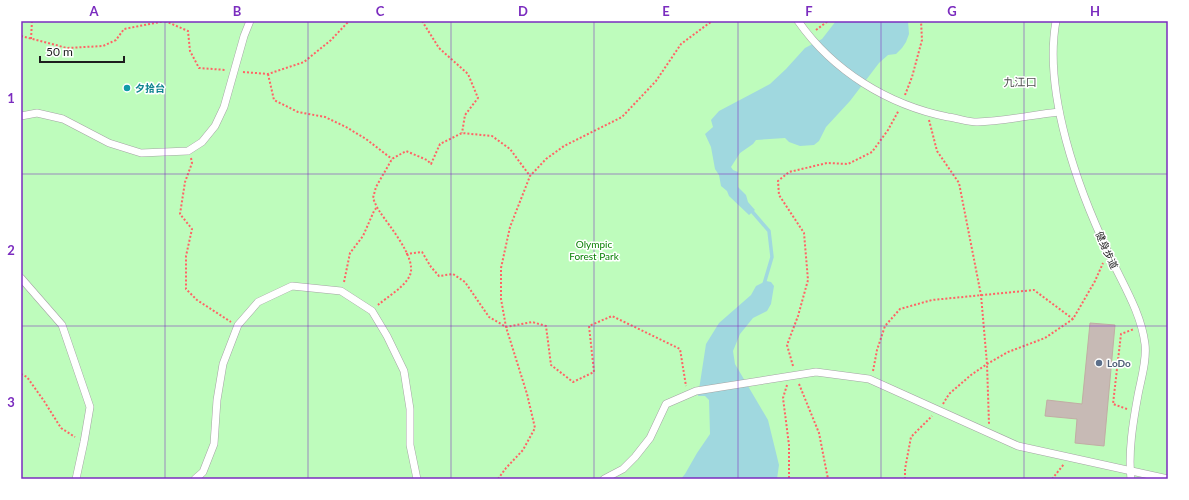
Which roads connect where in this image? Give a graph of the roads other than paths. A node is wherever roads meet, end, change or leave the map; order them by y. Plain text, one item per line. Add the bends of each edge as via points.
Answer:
1 (250, 21) edge
2 (798, 21) edge
3 (1056, 21) edge
4 (1059, 112) junction
5 (21, 116) edge
6 (21, 278) edge
7 (1130, 471) junction
8 (76, 479) edge
9 (195, 479) edge
10 (417, 479) edge
11 (604, 479) edge
12 (1131, 479) edge
13 (1168, 479) edge

1 - 5 street via 224,107 215,126 202,142 188,151 141,153 109,143 63,119 37,113
2 - 4 street via 835,63 853,76 880,93 927,112 976,122
3 - 4 street, 健身步道 via 1054,65
4 - 7 street, 健身步道 via 1088,205 1138,316 1145,344 1144,366 1132,428
6 - 8 street via 62,325 90,406
7 - 11 street via 1018,446 872,380 816,372 696,391 666,404 650,438 635,458 623,469
7 - 12 street, 健身步道
7 - 13 street
9 - 10 street via 203,472 214,444 217,400 224,364 238,325 258,302 292,286 341,291 372,311 404,371 410,409 410,444

